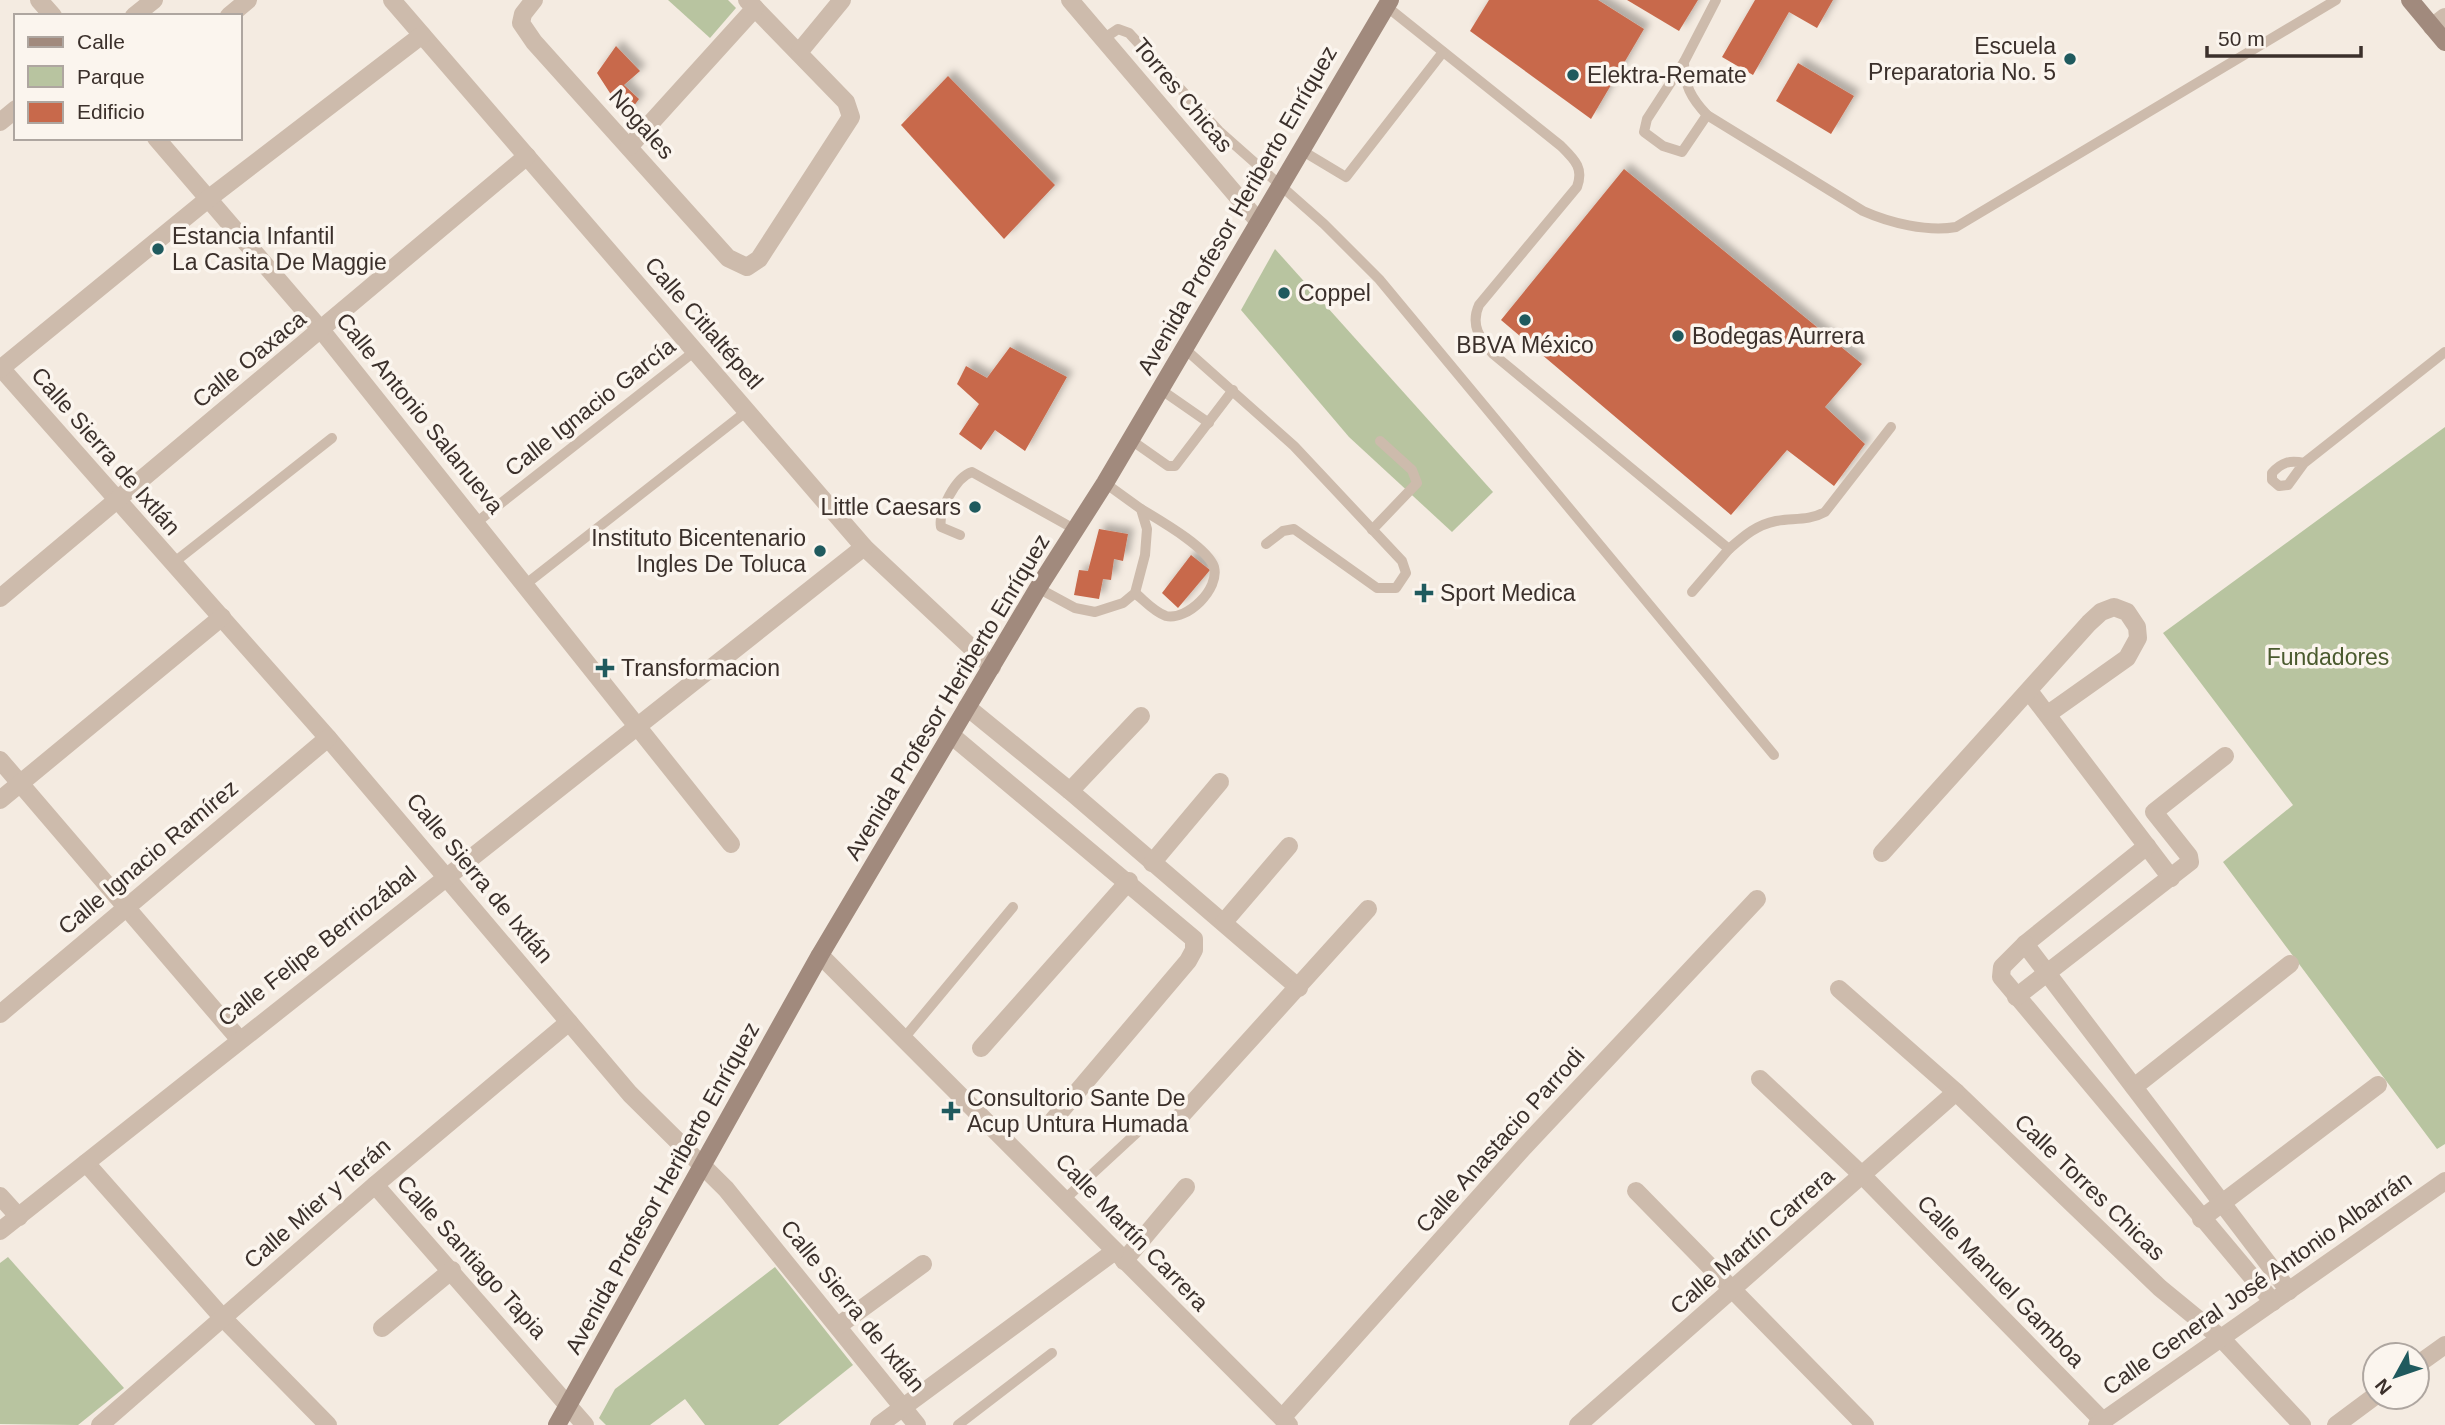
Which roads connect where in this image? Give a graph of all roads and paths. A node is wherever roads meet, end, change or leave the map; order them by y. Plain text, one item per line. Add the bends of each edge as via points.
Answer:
1 (39, 0) edge
2 (155, 0) edge
3 (248, 0) edge
4 (392, 0) edge
5 (534, 0) edge
6 (842, 0) edge
7 (1070, 0) edge
8 (1716, 0) edge
9 (2336, 0) edge
10 (2410, 0) edge
11 (1388, 3) edge
12 (751, 4) edge
13 (51, 14) edge
14 (137, 14) edge
15 (231, 14) edge
16 (2438, 22) edge
17 (422, 35) junction
18 (1103, 39) junction
19 (2445, 42) edge
20 (800, 51) junction
21 (1443, 52) junction
22 (1684, 62) junction
23 (14, 111) edge
24 (1707, 116) junction
25 (0, 122) edge
26 (158, 140) edge
27 (629, 147) junction
28 (1301, 150) junction
29 (527, 156) junction
30 (1280, 187) junction
31 (208, 199) junction
32 (1259, 222) junction
33 (322, 331) junction
34 (1185, 349) junction
35 (695, 351) junction
36 (2445, 352) edge
37 (0, 368) edge
38 (1160, 389) junction
39 (1233, 390) junction
40 (747, 411) junction
41 (1209, 423) junction
42 (1891, 427) dead end
43 (332, 438) dead end
44 (1131, 440) junction
45 (1380, 441) dead end
46 (2304, 463) dead end
47 (1105, 483) junction
48 (117, 498) junction
49 (1141, 509) junction
50 (477, 522) junction
51 (1076, 530) junction
52 (1372, 530) junction
53 (960, 535) dead end
54 (1266, 544) dead end
55 (864, 547) junction
56 (1729, 549) junction
57 (172, 564) junction
58 (526, 584) junction
59 (1038, 588) junction
60 (1692, 592) dead end
61 (1135, 593) junction
62 (0, 598) edge
63 (222, 617) junction
64 (992, 667) junction
65 (2029, 691) junction
66 (967, 707) junction
67 (2048, 714) junction
68 (1141, 716) dead end
69 (637, 727) junction
70 (951, 735) junction
71 (328, 738) junction
72 (1774, 755) dead end
73 (2225, 756) dead end
74 (0, 760) edge
75 (1220, 782) dead end
76 (20, 783) junction
77 (1070, 790) junction
78 (0, 800) edge
79 (2154, 812) junction
80 (2135, 830) junction
81 (731, 844) dead end
82 (1289, 846) dead end
83 (2147, 846) junction
84 (1882, 853) dead end
85 (1152, 863) junction
86 (446, 876) junction
87 (2171, 878) junction
88 (1129, 881) junction
89 (1757, 900) dead end
90 (126, 907) junction
91 (1013, 907) dead end
92 (1368, 909) dead end
93 (1224, 922) junction
94 (2025, 944) junction
95 (820, 955) junction
96 (2290, 964) dead end
97 (2046, 971) junction
98 (1299, 988) junction
99 (1839, 989) dead end
100 (2016, 997) junction
101 (0, 1014) edge
102 (569, 1021) junction
103 (905, 1037) junction
104 (239, 1039) junction
105 (981, 1048) dead end
106 (1760, 1079) dead end
107 (2378, 1085) dead end
108 (2134, 1087) junction
109 (1956, 1092) junction
110 (1180, 1116) dead end
111 (1049, 1125) dead end
112 (1143, 1127) dead end
113 (86, 1163) junction
114 (702, 1165) junction
115 (1863, 1176) junction
116 (2445, 1181) edge
117 (375, 1185) junction
118 (1186, 1187) dead end
119 (1636, 1191) dead end
120 (0, 1196) edge
121 (1065, 1199) junction
122 (2223, 1202) junction
123 (19, 1217) junction
124 (2201, 1219) junction
125 (0, 1231) edge
126 (1119, 1256) junction
127 (923, 1264) dead end
128 (452, 1270) junction
129 (1731, 1291) junction
130 (2289, 1291) junction
131 (2273, 1302) junction
132 (222, 1317) junction
133 (838, 1326) junction
134 (383, 1328) dead end
135 (2221, 1338) junction
136 (1052, 1353) dead end
137 (569, 1404) junction
138 (2361, 1406) edge
139 (903, 1407) junction
140 (1286, 1421) edge
141 (2100, 1423) edge
142 (100, 1425) edge
143 (328, 1425) edge
144 (557, 1425) edge
145 (585, 1425) edge
146 (879, 1425) edge
147 (917, 1425) edge
148 (958, 1425) edge
149 (1578, 1425) edge
150 (1866, 1425) edge
151 (2302, 1425) edge
152 (2336, 1425) edge

1 - 13 street
2 - 14 street
3 - 15 street
4 - 17 street, Calle Citlaltépetl
5 - 27 street, Nogales via 523,14 523,27
6 - 20 street
7 - 18 street, Torres Chicas
8 - 22 lane
9 - 24 lane via 1956,227 1883,220
10 - 16 main road
11 - 21 lane
11 - 28 main road, Avenida Profesor Heriberto Enríquez
12 - 20 street
12 - 27 street
16 - 19 main road
17 - 29 street, Calle Citlaltépetl
17 - 31 street
18 - 30 lane via 1118,29 1129,33 1219,131
18 - 32 street, Torres Chicas
20 - 27 street, Nogales via 846,102 851,117 752,265 741,266 728,258
21 - 28 lane via 1346,177
21 - 56 lane via 1561,146 1582,175 1577,187 1479,305 1475,327 1481,341
22 - 24 lane via 1685,84
22 - 24 lane via 1647,119 1644,132 1663,146 1682,152
23 - 25 street
26 - 31 street, Calle Antonio Salanueva
28 - 30 main road, Avenida Profesor Heriberto Enríquez
29 - 33 street, Calle Oaxaca
29 - 35 street, Calle Citlaltépetl
30 - 32 main road, Avenida Profesor Heriberto Enríquez
30 - 72 lane via 1379,279
31 - 33 street, Calle Antonio Salanueva
31 - 37 street
32 - 34 main road, Avenida Profesor Heriberto Enríquez
33 - 48 street, Calle Oaxaca
33 - 50 street, Calle Antonio Salanueva
34 - 38 main road, Avenida Profesor Heriberto Enríquez
34 - 39 lane
35 - 40 street, Calle Citlaltépetl
35 - 50 lane, Calle Ignacio García
36 - 46 lane
37 - 48 street, Calle Sierra de Ixtlán
38 - 41 lane
38 - 44 main road, Avenida Profesor Heriberto Enríquez
39 - 41 lane
39 - 52 lane via 1305,457
40 - 55 street, Calle Citlaltépetl
40 - 58 lane
41 - 44 lane via 1179,464 1170,467
42 - 56 lane via 1825,512 1759,527
43 - 57 lane
44 - 47 main road, Avenida Profesor Heriberto Enríquez
45 - 52 lane via 1412,470 1417,483
47 - 49 lane
47 - 51 main road, Avenida Profesor Heriberto Enríquez
48 - 57 street, Calle Sierra de Ixtlán
48 - 62 street, Calle Oaxaca
49 - 61 lane via 1147,542
49 - 61 lane via 1194,546 1214,572 1211,588 1180,615 1168,617
50 - 58 street, Calle Antonio Salanueva
51 - 53 lane via 972,472 957,484 940,519 941,527
51 - 59 main road, Avenida Profesor Heriberto Enríquez
52 - 54 lane via 1402,561 1406,573 1396,588 1377,588 1294,529
55 - 64 street, Calle Citlaltépetl
55 - 69 street, Calle Felipe Berriozábal
56 - 60 lane
57 - 63 street, Calle Sierra de Ixtlán
58 - 69 street, Calle Antonio Salanueva
59 - 61 lane via 1075,608 1095,612 1123,603
59 - 64 main road, Avenida Profesor Heriberto Enríquez
63 - 71 street, Calle Sierra de Ixtlán
63 - 76 street
64 - 66 main road, Avenida Profesor Heriberto Enríquez
65 - 67 street
65 - 67 street via 2101,612 2114,607 2131,618 2137,627 2134,650
65 - 84 street
66 - 70 main road, Avenida Profesor Heriberto Enríquez
66 - 77 street
67 - 80 street
68 - 77 street
69 - 81 street, Calle Antonio Salanueva
69 - 86 street, Calle Felipe Berriozábal
70 - 88 street
70 - 95 main road, Avenida Profesor Heriberto Enríquez
71 - 86 street, Calle Sierra de Ixtlán
71 - 90 street, Calle Ignacio Ramírez
73 - 79 street
74 - 76 street
75 - 85 street
76 - 78 street
76 - 90 street
77 - 85 street
79 - 80 street
79 - 87 street via 2190,859
80 - 83 street
82 - 93 street
83 - 87 street
83 - 94 street
85 - 93 street
86 - 102 street, Calle Sierra de Ixtlán
86 - 104 street, Calle Felipe Berriozábal
87 - 97 street
88 - 105 street
88 - 111 street via 1189,932 1194,950
89 - 140 street, Calle Anastacio Parrodi via 1524,1147
90 - 101 street, Calle Ignacio Ramírez
90 - 104 street
91 - 103 lane
92 - 98 street
93 - 98 street
94 - 97 street
94 - 100 street via 2001,971
95 - 103 street, Calle Martín Carrera
95 - 114 main road, Avenida Profesor Heriberto Enríquez
96 - 108 street
97 - 100 street
97 - 108 street
98 - 110 street
99 - 109 street, Calle Torres Chicas
100 - 124 street
102 - 114 street, Calle Sierra de Ixtlán via 630,1094
102 - 117 street, Calle Mier y Terán
103 - 121 street, Calle Martín Carrera
104 - 113 street, Calle Felipe Berriozábal
106 - 115 street, Calle Manuel Gamboa
107 - 122 street
108 - 122 street
109 - 115 street, Calle Martín Carrera
109 - 135 street, Calle Torres Chicas via 2160,1289
112 - 121 lane
113 - 123 street, Calle Felipe Berriozábal
113 - 132 street
114 - 133 street, Calle Sierra de Ixtlán
114 - 137 main road, Avenida Profesor Heriberto Enríquez
115 - 129 street, Calle Martín Carrera
115 - 141 street, Calle Manuel Gamboa
116 - 130 street, Calle General José Antonio Albarrán
117 - 128 street, Calle Santiago Tapia
117 - 132 street, Calle Mier y Terán
118 - 126 street
119 - 129 street
120 - 123 street
121 - 126 street, Calle Martín Carrera
122 - 124 street
122 - 130 street
123 - 125 street, Calle Felipe Berriozábal
124 - 131 street
126 - 139 street
126 - 140 street, Calle Martín Carrera
127 - 133 street
128 - 134 street
128 - 137 street, Calle Santiago Tapia
129 - 149 street, Calle Martín Carrera
129 - 150 street
130 - 131 street, Calle General José Antonio Albarrán
131 - 135 street, Calle General José Antonio Albarrán
132 - 142 street, Calle Mier y Terán
132 - 143 street
133 - 139 street, Calle Sierra de Ixtlán
135 - 141 street, Calle General José Antonio Albarrán
135 - 151 street, Calle Torres Chicas
136 - 148 lane
137 - 144 main road, Avenida Profesor Heriberto Enríquez
137 - 145 street, Calle Santiago Tapia
138 - 152 street
139 - 146 street
139 - 147 street, Calle Sierra de Ixtlán

